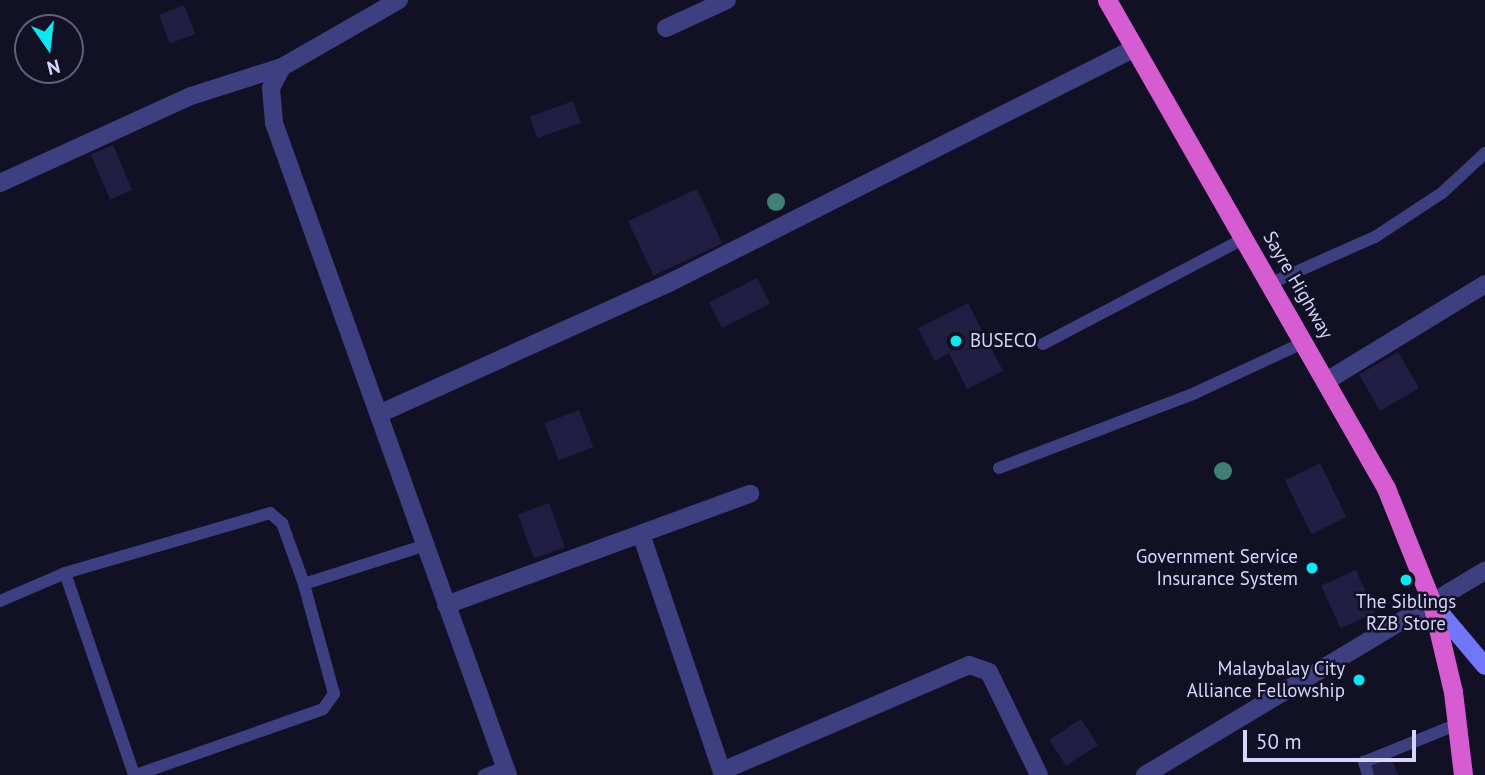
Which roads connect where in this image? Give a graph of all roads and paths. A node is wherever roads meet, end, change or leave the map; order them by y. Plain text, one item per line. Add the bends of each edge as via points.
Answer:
1 (399, 0) edge
2 (727, 0) edge
3 (1107, 0) edge
4 (666, 28) dead end
5 (1135, 48) junction
6 (282, 66) junction
7 (1485, 153) edge
8 (0, 183) edge
9 (1245, 238) junction
10 (1271, 284) junction
11 (1485, 284) edge
12 (1305, 341) junction
13 (1043, 344) dead end
14 (1328, 380) junction
15 (382, 413) junction
16 (999, 468) dead end
17 (750, 494) dead end
18 (641, 534) junction
19 (426, 545) junction
20 (1485, 571) edge
21 (65, 573) junction
22 (304, 584) junction
23 (0, 601) edge
24 (1432, 603) junction
25 (446, 606) junction
26 (1485, 666) edge
27 (1458, 724) junction
28 (507, 771) edge
29 (723, 773) edge
30 (135, 775) edge
31 (484, 775) edge
32 (1039, 775) edge
33 (1145, 775) edge
34 (1368, 775) edge
35 (1462, 775) edge

1 - 6 street
2 - 4 street
3 - 5 highway, Sayre Highway
5 - 9 highway, Sayre Highway
5 - 15 street via 669,284
6 - 8 street via 191,96
6 - 15 street via 271,88 281,153
7 - 10 lane via 1442,193 1375,237
9 - 10 highway, Sayre Highway
9 - 13 lane
10 - 12 highway, Sayre Highway
11 - 14 street
12 - 14 highway, Sayre Highway
12 - 16 lane via 1195,393
14 - 24 highway, Sayre Highway via 1386,488
15 - 19 street
17 - 18 street
18 - 25 street
18 - 29 street
19 - 22 lane
19 - 25 street
20 - 24 street
21 - 22 lane via 270,513 282,523
21 - 23 lane
21 - 30 lane
22 - 30 lane via 334,694 330,703
24 - 26 main road
24 - 27 highway, Sayre Highway
24 - 33 street
25 - 28 street
27 - 34 lane via 1364,762
27 - 35 highway, Sayre Highway
28 - 31 lane
29 - 32 street via 970,665 989,672

